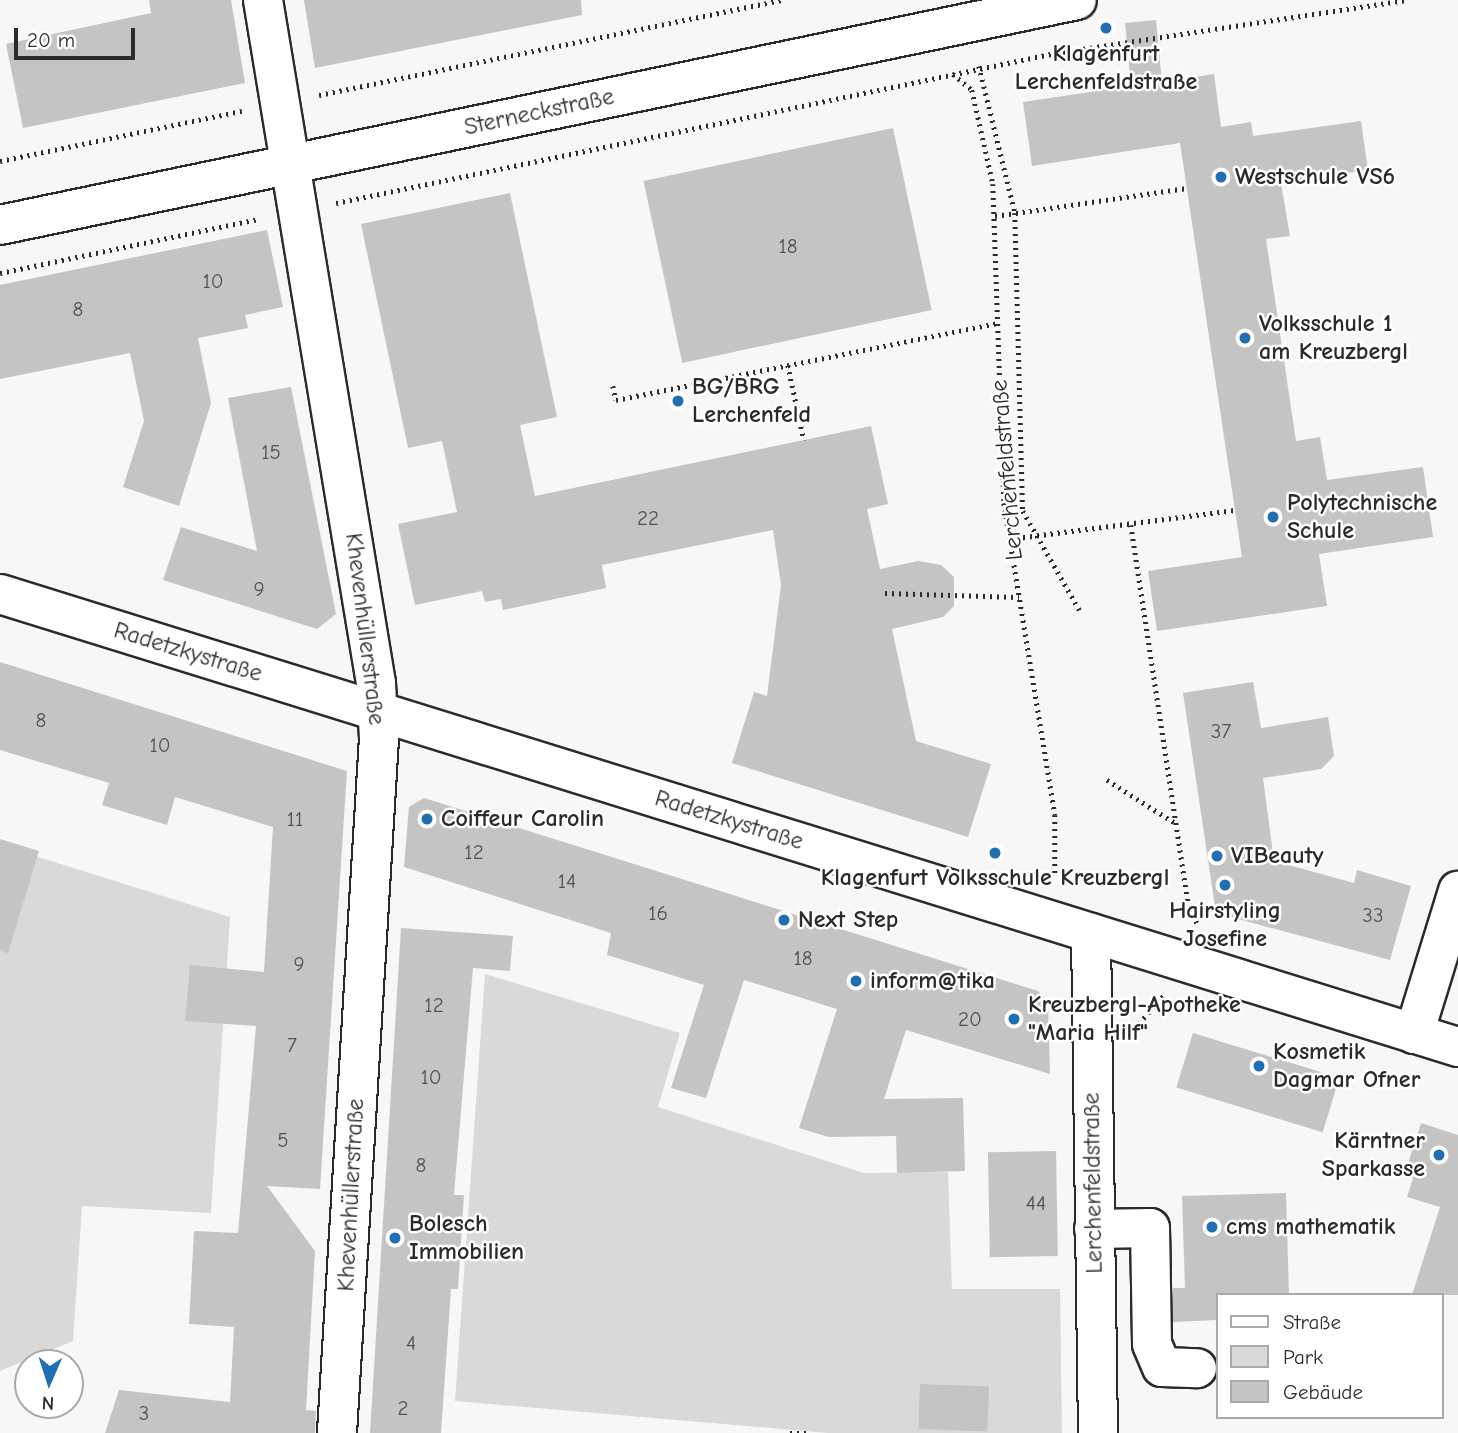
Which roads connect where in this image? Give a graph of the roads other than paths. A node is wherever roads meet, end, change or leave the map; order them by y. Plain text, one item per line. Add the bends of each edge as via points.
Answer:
1 (262, 0) edge
2 (1077, 0) edge
3 (955, 12) edge
4 (291, 164) junction
5 (0, 225) edge
6 (0, 594) edge
7 (378, 711) junction
8 (1458, 891) edge
9 (1091, 933) junction
10 (1414, 1034) junction
11 (1458, 1047) edge
12 (1094, 1229) junction
13 (1197, 1368) dead end
14 (337, 1433) edge
15 (1098, 1433) edge

1 - 4 street, Khevenhüllerstraße
2 - 3 street, Sterneckstraße
3 - 4 street, Sterneckstraße
4 - 5 street, Sterneckstraße
4 - 7 street, Khevenhüllerstraße
6 - 7 street, Radetzkystraße
7 - 9 street, Radetzkystraße
7 - 14 street, Khevenhüllerstraße
8 - 10 street
9 - 10 street, Radetzkystraße
9 - 12 street, Lerchenfeldstraße
10 - 11 street, Radetzkystraße
12 - 13 street via 1150,1228 1153,1344 1162,1367
12 - 15 street, Lerchenfeldstraße

